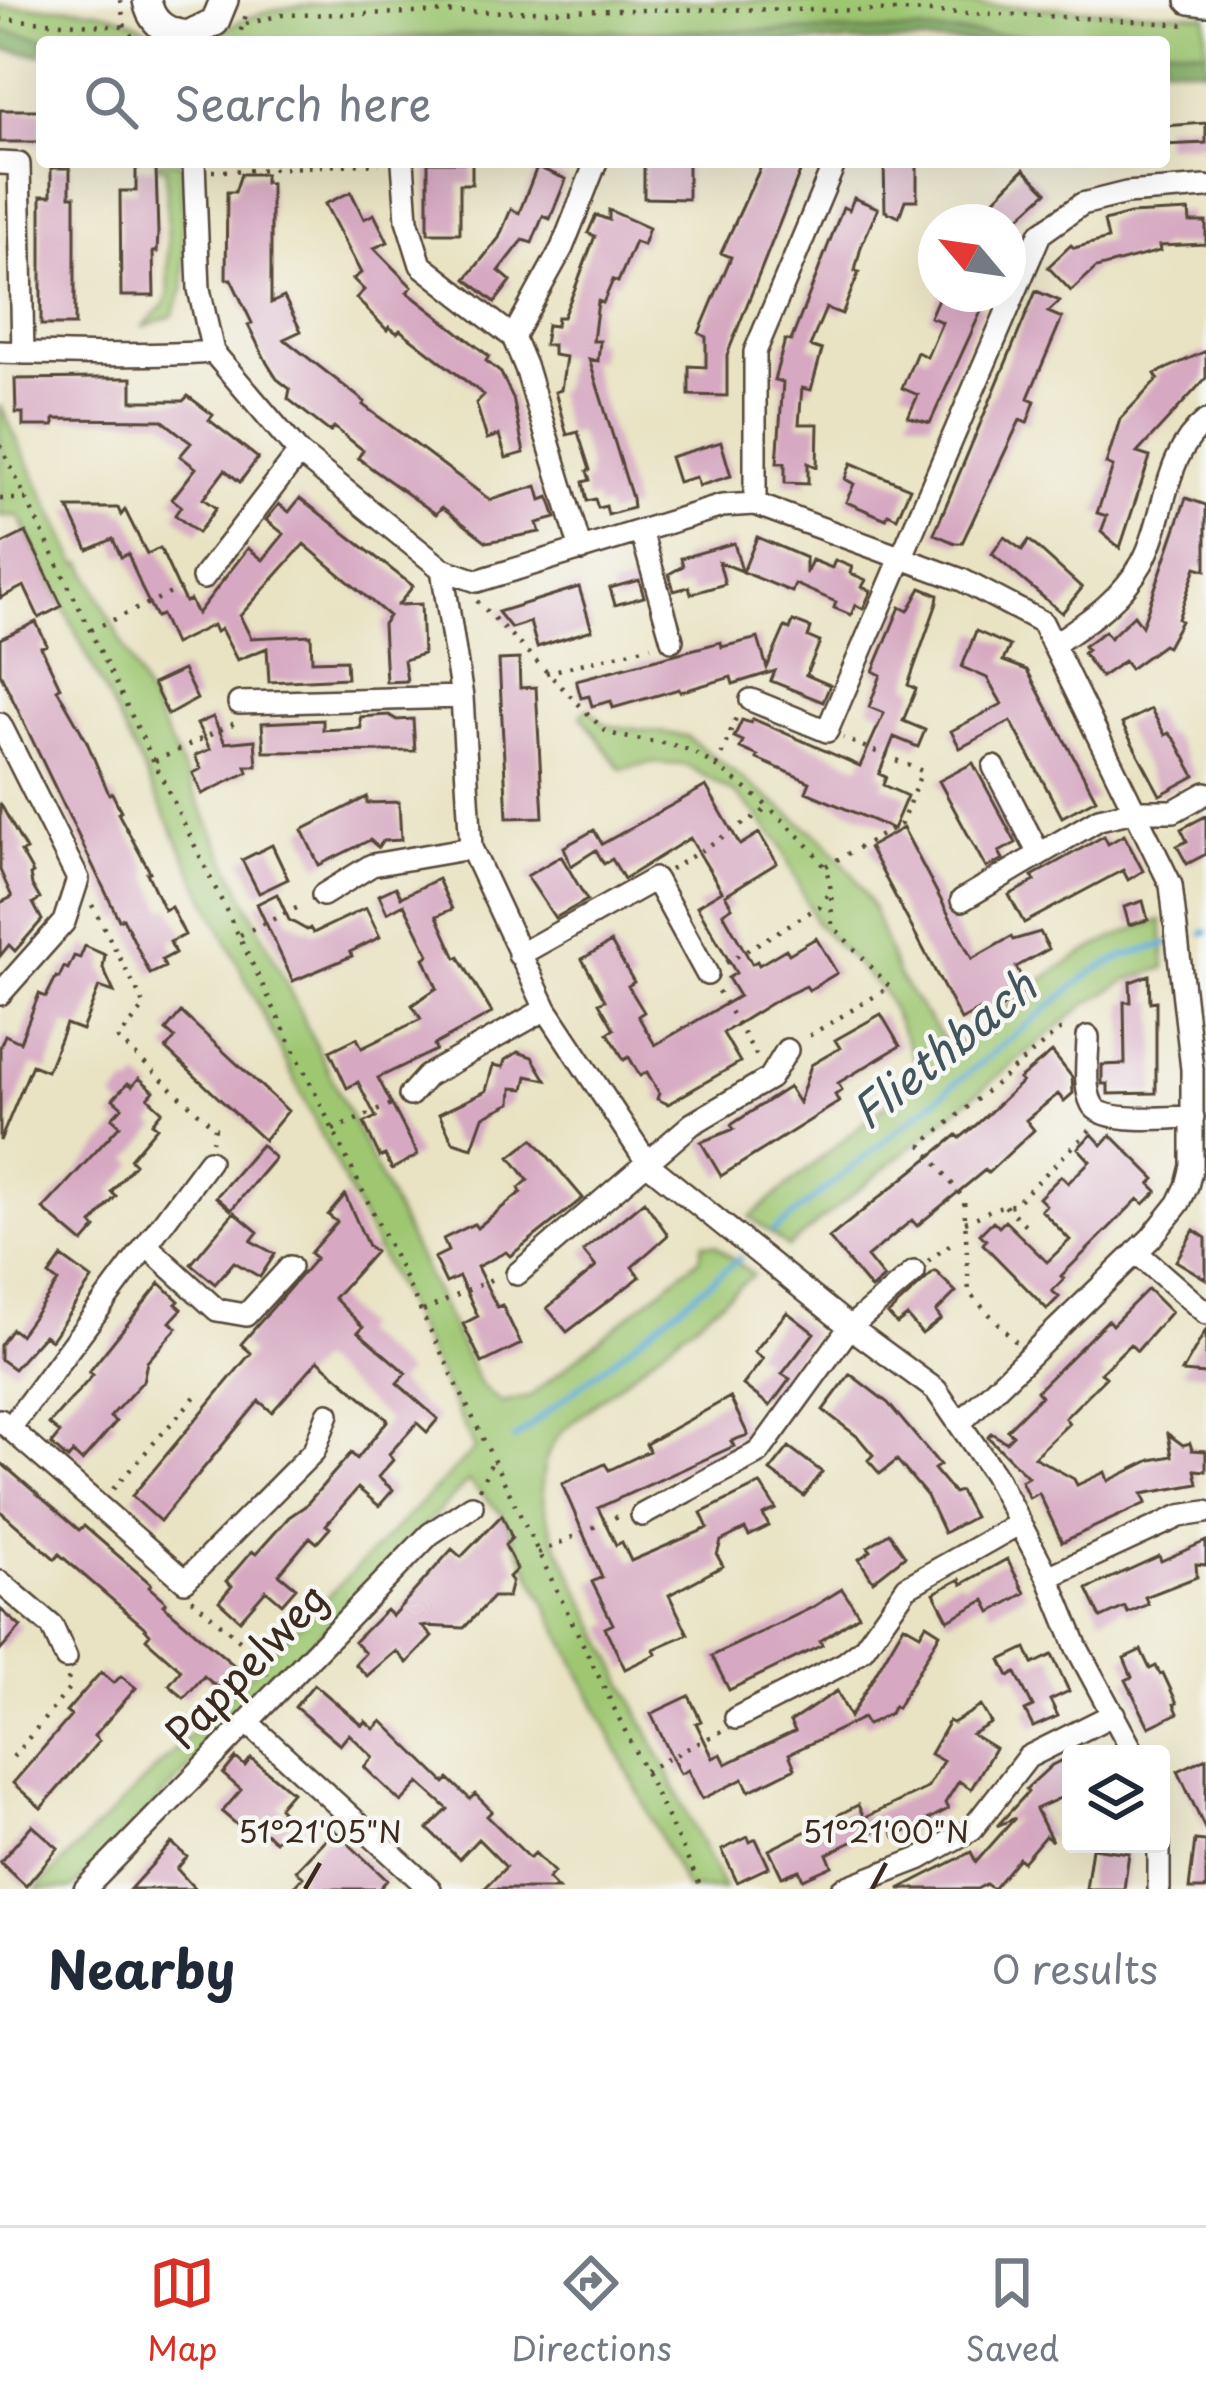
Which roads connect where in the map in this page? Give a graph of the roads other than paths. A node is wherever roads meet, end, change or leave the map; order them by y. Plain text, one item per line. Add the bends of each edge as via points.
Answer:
1 (147, 0) edge
2 (224, 0) edge
3 (1206, 2) edge
4 (1188, 12) edge
5 (181, 36) edge
6 (193, 36) edge
7 (0, 163) edge
8 (195, 168) edge
9 (402, 168) edge
10 (594, 168) edge
11 (832, 168) edge
12 (1206, 188) edge
13 (513, 337) junction
14 (12, 352) edge
15 (213, 352) junction
16 (1206, 421) edge
17 (299, 454) junction
18 (755, 504) junction
19 (640, 531) junction
20 (581, 550) junction
21 (901, 558) junction
22 (442, 569) junction
23 (203, 578) road end
24 (672, 640) road end
25 (1053, 645) junction
26 (462, 697) junction
27 (751, 700) road end
28 (239, 703) road end
29 (0, 724) edge
30 (994, 767) dead end
31 (1206, 793) edge
32 (1134, 812) junction
33 (472, 848) junction
34 (1039, 854) junction
35 (323, 895) road end
36 (962, 900) dead end
37 (519, 955) junction
38 (707, 974) road end
39 (0, 994) edge
40 (546, 1009) junction
41 (1088, 1037) road end
42 (787, 1050) road end
43 (1199, 1069) edge
44 (410, 1095) road end
45 (1193, 1117) junction
46 (209, 1161) road end
47 (650, 1165) junction
48 (147, 1246) junction
49 (1136, 1252) junction
50 (290, 1267) dead end
51 (914, 1272) road end
52 (517, 1274) road end
53 (1206, 1312) edge
54 (850, 1327) junction
55 (328, 1414) dead end
56 (961, 1422) junction
57 (5, 1424) edge
58 (472, 1506) road end
59 (1206, 1512) edge
60 (642, 1514) road end
61 (1020, 1523) junction
62 (1048, 1577) junction
63 (0, 1582) edge
64 (66, 1658) road end
65 (1114, 1714) junction
66 (736, 1718) road end
67 (247, 1722) junction
68 (1130, 1745) edge
69 (1159, 1853) edge
70 (86, 1889) edge
71 (430, 1889) edge
72 (842, 1889) edge
73 (1160, 1889) edge

1 - 5 main road via 154,20
2 - 6 main road via 215,22
3 - 4 main road
7 - 14 street via 19,164
8 - 15 street via 199,289
9 - 13 street via 406,220 421,265
10 - 13 street
11 - 18 street via 755,352
12 - 21 street via 1082,203 1040,234
13 - 20 street
14 - 15 street
15 - 17 street
16 - 25 street via 1177,456 1140,566 1110,605
17 - 22 street
17 - 23 street
18 - 19 street
18 - 21 street
19 - 20 street
19 - 24 street
20 - 22 street via 477,581
21 - 25 street via 1042,622
21 - 27 street via 827,731
22 - 26 street
25 - 32 street
26 - 28 street
26 - 33 street
29 - 39 street via 78,879 64,922
30 - 34 street
31 - 32 street via 1174,811
32 - 34 street via 1099,819
32 - 43 street via 1171,886
33 - 35 street via 372,865
33 - 37 street
34 - 36 street
37 - 38 street via 655,879
37 - 40 street
40 - 44 street via 427,1076
40 - 47 street
41 - 45 street via 1090,1101 1103,1115
42 - 47 street via 770,1078 692,1124
43 - 45 street
45 - 49 street via 1187,1186
46 - 48 street
47 - 52 street
47 - 54 street
48 - 50 street via 217,1310 246,1315
48 - 57 street
49 - 53 street
49 - 56 street
51 - 54 street
54 - 56 street via 936,1390
54 - 60 street via 759,1452
55 - 57 street via 314,1451 185,1581
56 - 61 street
58 - 67 street, Pappelweg via 430,1534
59 - 62 street via 1180,1516
61 - 62 street
61 - 66 street via 907,1587 845,1663
62 - 65 street
63 - 64 street via 52,1626
65 - 68 street
65 - 72 street via 1028,1756 972,1829
67 - 70 street, Pappelweg
67 - 71 street
69 - 73 street

